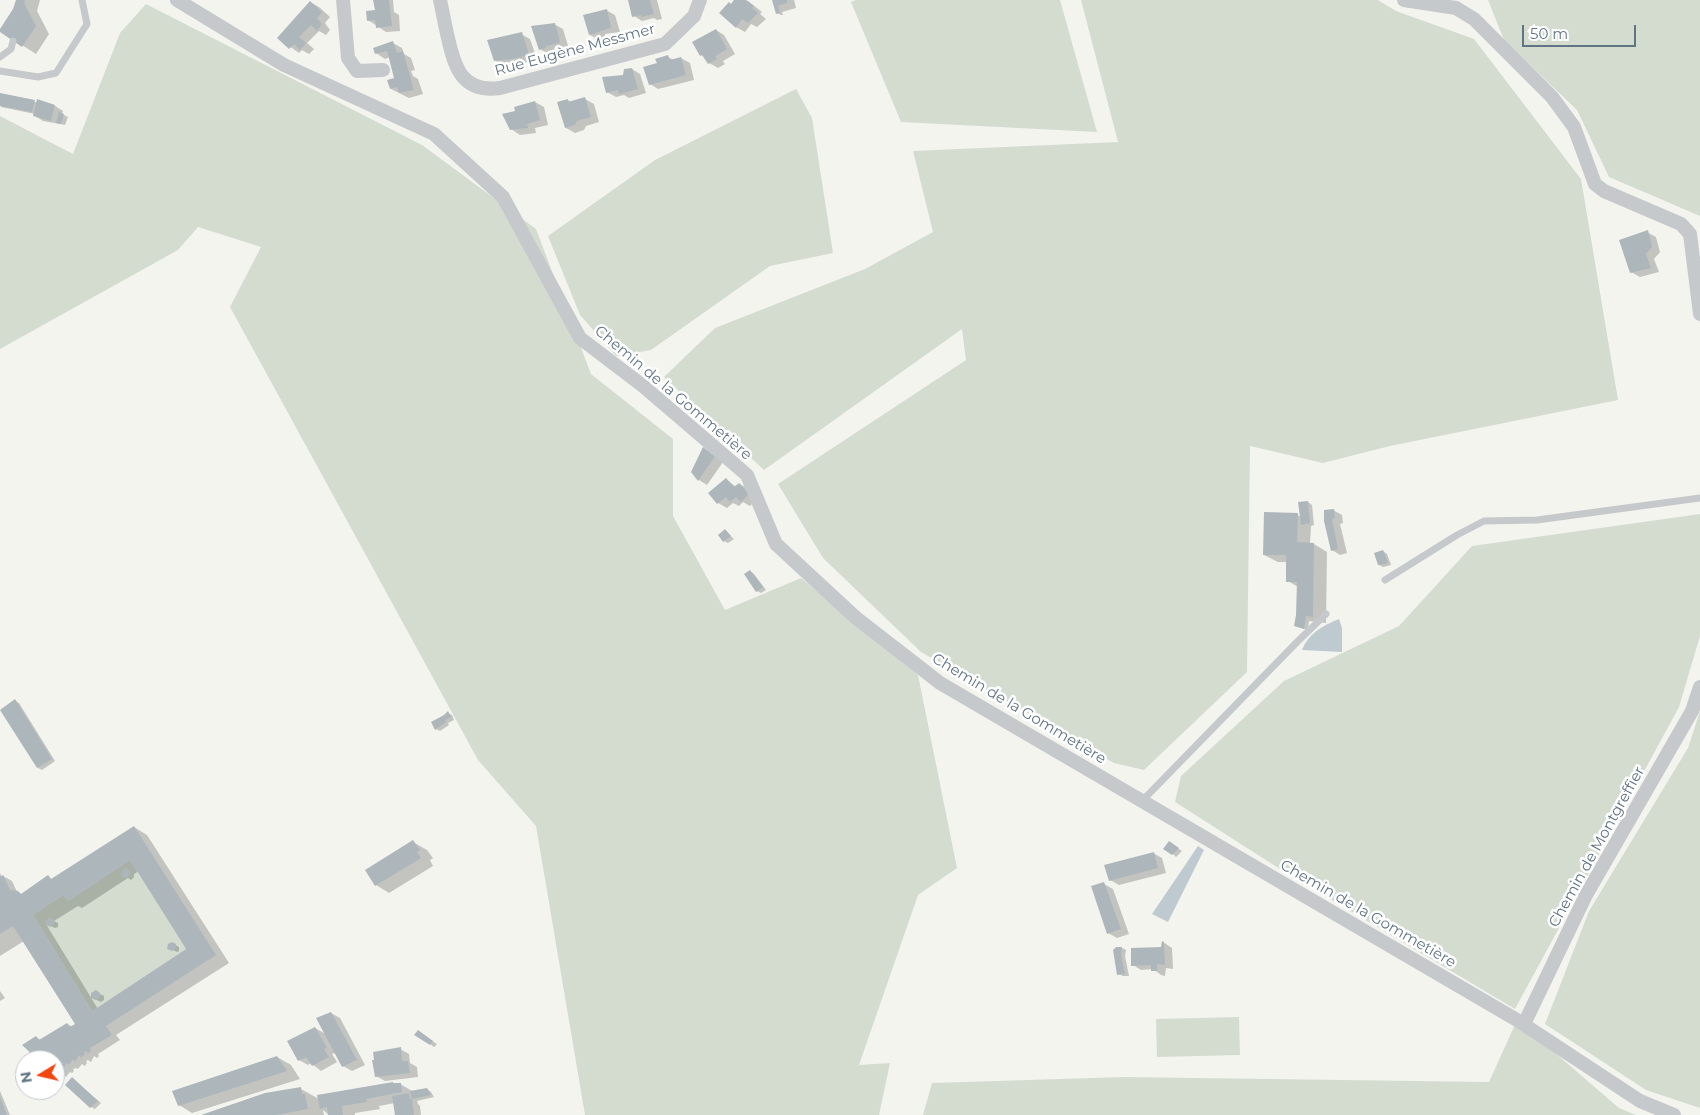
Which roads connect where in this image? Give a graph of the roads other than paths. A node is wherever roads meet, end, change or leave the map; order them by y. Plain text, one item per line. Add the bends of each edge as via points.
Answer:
1 (82, 0) edge
2 (176, 0) edge
3 (343, 0) edge
4 (440, 0) edge
5 (700, 0) edge
6 (1404, 0) edge
7 (13, 41) dead end
8 (0, 57) edge
9 (383, 70) dead end
10 (0, 71) edge
11 (1700, 314) edge
12 (1700, 498) edge
13 (1385, 580) dead end
14 (1326, 614) dead end
15 (1700, 687) edge
16 (1142, 801) junction
17 (1524, 1024) junction
18 (1674, 1115) edge

1 - 10 lane via 87,24 56,73 38,77
2 - 16 street, Chemin de la Gommetière via 284,64 434,134 503,197 580,338 643,386 747,475 776,544 855,617 940,683
3 - 9 street via 348,58 357,71
4 - 5 street, Rue Eugène Messmer via 460,74 473,85 488,89 664,44 694,16
6 - 11 street via 1456,8 1474,19 1552,97 1574,127 1595,184 1604,191 1681,224 1690,234
7 - 8 lane via 11,49
12 - 13 lane via 1537,520 1484,521
14 - 16 lane
15 - 17 street, Chemin de Montgreffier via 1692,711 1586,895
16 - 17 street, Chemin de la Gommetière
17 - 18 street, Chemin de la Gommetière via 1640,1102

